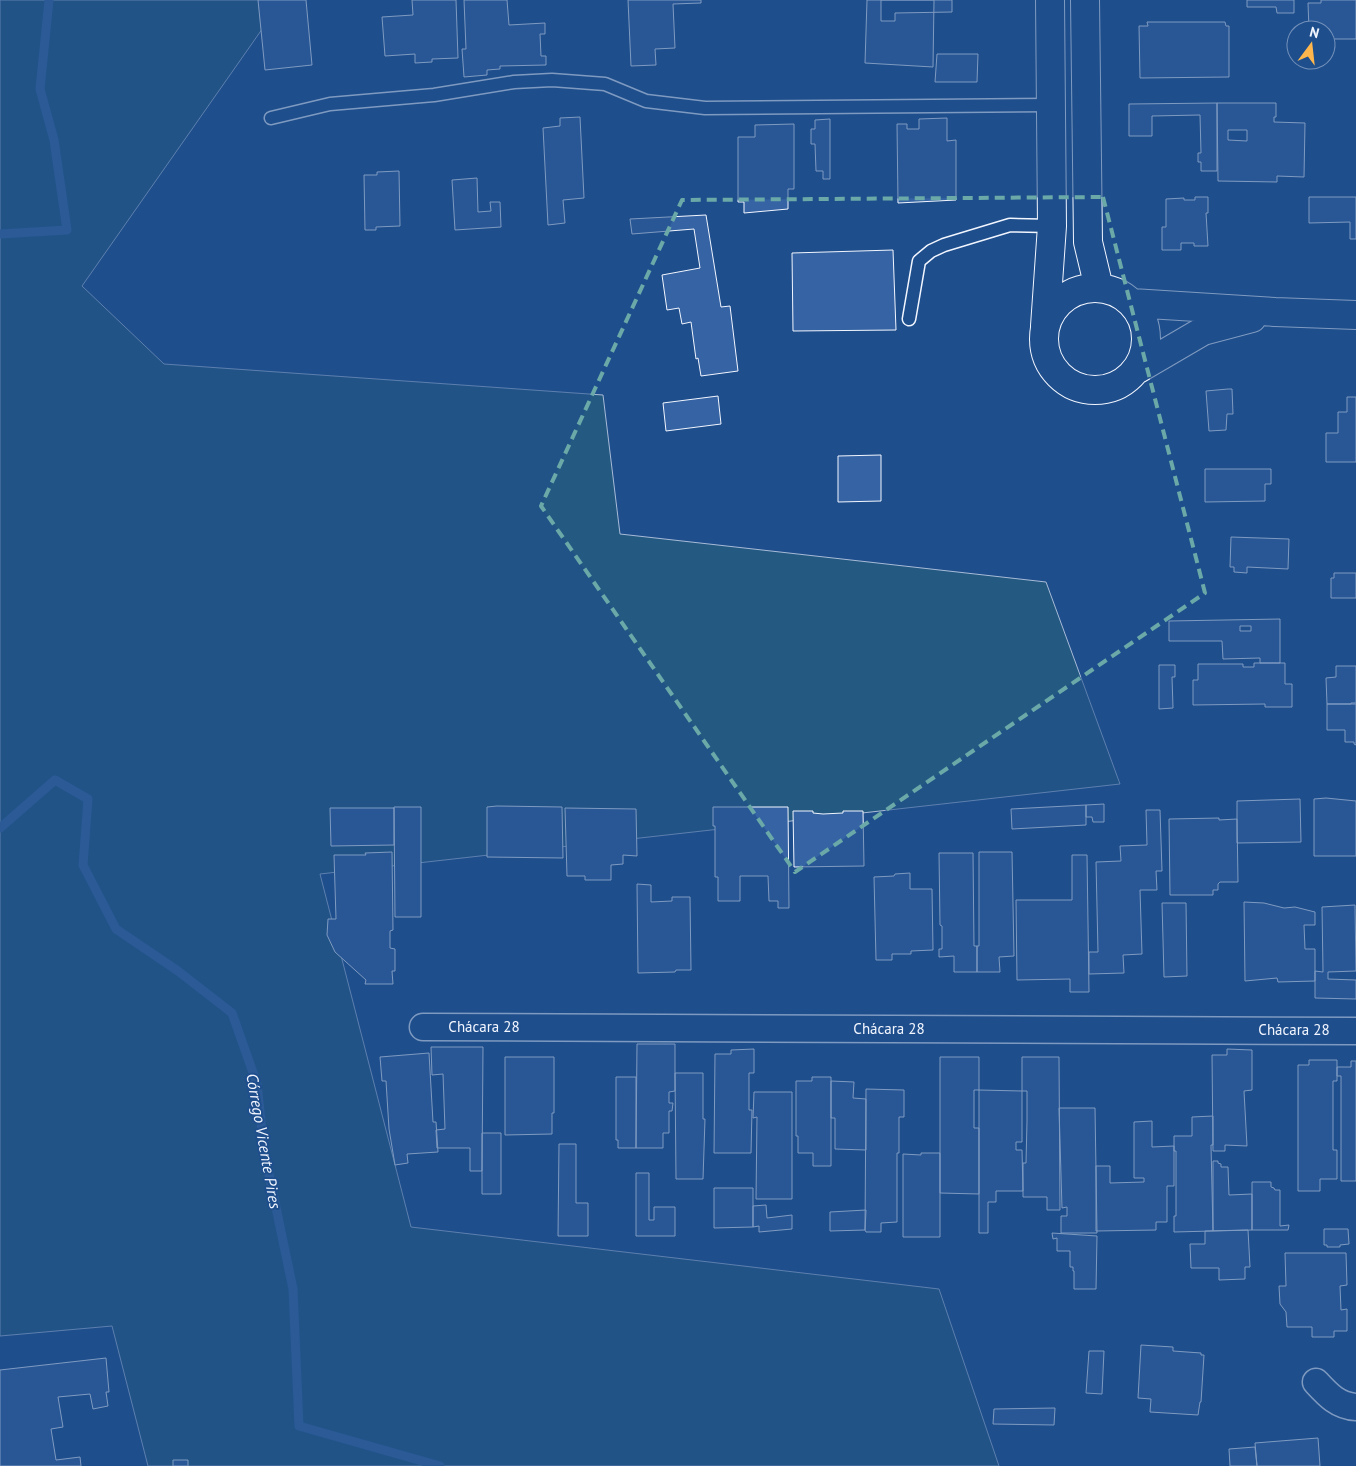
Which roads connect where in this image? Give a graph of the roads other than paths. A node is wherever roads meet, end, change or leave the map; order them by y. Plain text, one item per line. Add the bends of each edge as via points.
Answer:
1 (1050, 0) edge
2 (1085, 0) edge
3 (1052, 105) junction
4 (271, 118) dead end
5 (1052, 226) junction
6 (1100, 288) junction
7 (1132, 303) junction
8 (1275, 312) junction
9 (1356, 315) edge
10 (909, 320) dead end
11 (1045, 326) junction
12 (1138, 369) junction
13 (423, 1027) dead end
14 (1356, 1031) edge
15 (1316, 1382) dead end
16 (1356, 1407) edge

1 - 3 street
2 - 6 street via 1088,242
3 - 4 lane via 705,108 646,102 605,84 552,80 330,104
3 - 5 street
5 - 10 lane via 1010,225 931,251 919,261
5 - 11 street
6 - 7 street via 1117,292
6 - 11 street via 1076,291 1056,305
7 - 8 street
7 - 12 street via 1147,335
8 - 9 street
8 - 12 street via 1203,331
11 - 12 street via 1045,354 1061,378 1087,390 1116,387
13 - 14 street, Chácara 28
15 - 16 street via 1333,1400

